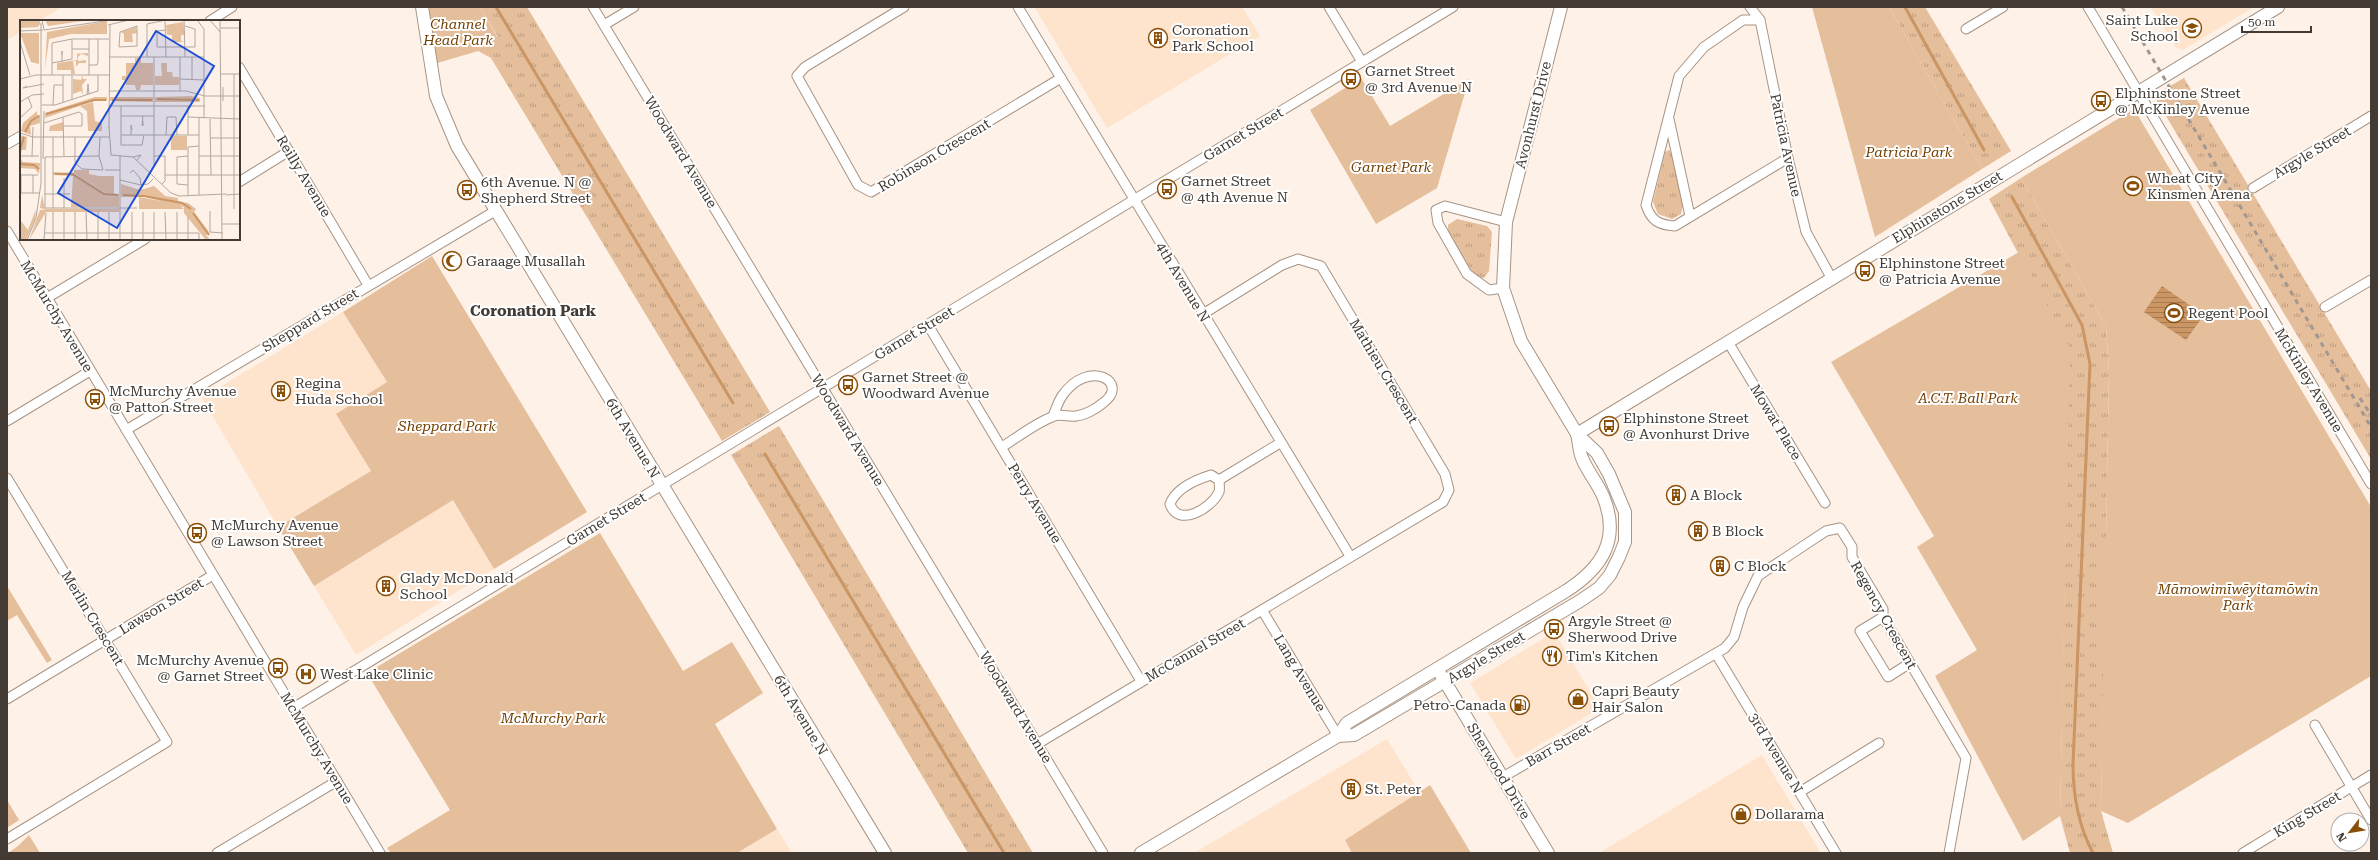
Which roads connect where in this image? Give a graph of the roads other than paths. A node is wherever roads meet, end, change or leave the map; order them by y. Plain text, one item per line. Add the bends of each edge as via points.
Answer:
1 (232, 7) edge
2 (422, 7) edge
3 (593, 7) edge
4 (634, 7) edge
5 (904, 7) edge
6 (1018, 7) edge
7 (1329, 7) edge
8 (1453, 7) edge
9 (1559, 7) edge
10 (1750, 7) edge
11 (2003, 7) edge
12 (2088, 7) edge
13 (2278, 7) edge
14 (212, 20) edge
15 (1760, 20) junction
16 (604, 25) junction
17 (1966, 29) dead end
18 (1362, 62) junction
19 (240, 68) edge
20 (1061, 78) junction
21 (2138, 91) junction
22 (1668, 115) junction
23 (2371, 116) edge
24 (20, 137) edge
25 (7, 144) edge
26 (289, 151) junction
27 (1788, 158) junction
28 (240, 181) edge
29 (2253, 188) dead end
30 (1134, 200) junction
31 (495, 211) junction
32 (1690, 216) junction
33 (1506, 222) junction
34 (7, 231) edge
35 (143, 240) edge
36 (1832, 279) junction
37 (2371, 280) edge
38 (368, 285) junction
39 (1503, 288) junction
40 (47, 298) junction
41 (2324, 307) dead end
42 (1203, 314) junction
43 (928, 325) junction
44 (1728, 342) junction
45 (90, 372) junction
46 (822, 387) junction
47 (1053, 416) junction
48 (7, 421) edge
49 (126, 430) junction
50 (1577, 434) junction
51 (1280, 443) junction
52 (1002, 446) junction
53 (7, 478) edge
54 (1219, 480) junction
55 (2371, 484) edge
56 (661, 485) junction
57 (1825, 503) dead end
58 (1607, 544) joint
59 (1350, 556) junction
60 (1619, 557) joint
61 (213, 575) junction
62 (1262, 610) junction
63 (1883, 617) junction
64 (106, 639) junction
65 (1716, 654) junction
66 (1910, 664) junction
67 (1438, 669) junction
68 (1141, 681) junction
69 (1445, 682) junction
70 (7, 699) edge
71 (293, 708) junction
72 (2315, 726) dead end
73 (1338, 736) junction
74 (1039, 743) junction
75 (1879, 743) dead end
76 (2371, 775) edge
77 (1503, 777) junction
78 (337, 781) junction
79 (2351, 787) junction
80 (1800, 792) junction
81 (2371, 820) edge
82 (7, 839) edge
83 (217, 853) edge
84 (380, 853) edge
85 (885, 853) edge
86 (1103, 853) edge
87 (1141, 853) edge
88 (1548, 853) edge
89 (1836, 853) edge
90 (1949, 853) edge
91 (2243, 853) edge

1 - 14 street
2 - 31 street, 6th Avenue N via 436,96 457,146
3 - 16 street, Woodward Avenue
4 - 16 street
5 - 20 street, Robinson Crescent via 805,67 797,76 858,185 871,192
6 - 20 street, 4th Avenue N
7 - 18 street
8 - 18 street, Garnet Street
9 - 33 street, Avonhurst Drive
10 - 15 street, Patricia Avenue
11 - 17 street
12 - 21 street, McKinley Avenue
13 - 21 street, Elphinstone Street
15 - 22 street via 1743,20 1704,47 1679,76
15 - 27 street, Patricia Avenue
16 - 46 street, Woodward Avenue
18 - 30 street, Garnet Street
19 - 26 street, Reilly Avenue
20 - 30 street, 4th Avenue N
21 - 36 street, Elphinstone Street
21 - 55 street, McKinley Avenue
22 - 32 street
22 - 32 street via 1646,205 1649,216 1660,225 1675,226
23 - 29 street, Argyle Street
24 - 25 street
26 - 28 street
26 - 38 street, Reilly Avenue
27 - 32 street
27 - 36 street, Patricia Avenue via 1806,232
30 - 42 street, 4th Avenue N
30 - 43 street, Garnet Street
31 - 38 street, Sheppard Street
31 - 56 street, 6th Avenue N
33 - 39 street, Avonhurst Drive
33 - 39 street via 1445,206 1436,210 1438,223 1467,274 1489,290
34 - 40 street, McMurchy Avenue
35 - 40 street
36 - 44 street, Elphinstone Street
37 - 41 street
38 - 49 street, Sheppard Street
39 - 50 street, Avonhurst Drive via 1521,341
40 - 45 street, McMurchy Avenue
42 - 51 street, 4th Avenue N
42 - 59 street, Mathieu Crescent via 1282,265 1298,259 1321,266 1445,474 1449,490 1443,502
43 - 46 street, Garnet Street
43 - 52 street, Perry Avenue
44 - 50 street, Elphinstone Street
44 - 57 street, Mowat Place
45 - 48 street
45 - 49 street, McMurchy Avenue
46 - 56 street, Garnet Street
46 - 74 street, Woodward Avenue
47 - 47 street via 1076,416 1104,402 1111,395 1112,386 1107,377 1097,374 1088,376 1073,385 1062,396
47 - 52 street
49 - 61 street, McMurchy Avenue
50 - 58 street, Avonhurst Drive via 1581,458 1603,495 1608,511 1610,526
50 - 60 street, Avonhurst Drive via 1597,453 1622,501 1625,512 1625,542
51 - 54 street
51 - 59 street, 4th Avenue N
52 - 68 street, Perry Avenue
53 - 64 street, Merlin Crescent
54 - 54 street via 1211,476 1188,485 1172,498 1172,512 1185,517 1204,507 1219,492
56 - 71 street, Garnet Street
56 - 85 street, 6th Avenue N
58 - 67 street, Argyle Street via 1602,558 1583,579
59 - 62 street, McCannel Street
60 - 69 street, Argyle Street via 1610,575 1599,588
61 - 64 street, Lawson Street
61 - 71 street, McMurchy Avenue
62 - 68 street, McCannel Street
62 - 73 street, Lang Avenue
63 - 65 street, Regency Crescent via 1883,609 1852,558 1852,547 1840,528 1826,531 1758,576 1742,606 1734,637
63 - 66 street, Regency Crescent
63 - 66 street via 1860,631 1888,677
64 - 70 street, Lawson Street
64 - 82 street, Merlin Crescent via 167,742
65 - 77 street, Barr Street
65 - 80 street, 3rd Avenue N
66 - 90 street, Regency Crescent via 1966,758
67 - 69 street, Sherwood Drive
67 - 73 street, Argyle Street via 1347,723
68 - 74 street, McCannel Street
69 - 73 street, Argyle Street via 1354,735
69 - 77 street, Sherwood Drive
71 - 78 street, McMurchy Avenue
72 - 79 street
73 - 87 street, Argyle Street
74 - 86 street, Woodward Avenue
75 - 80 street
76 - 79 street, King Street
77 - 88 street, Sherwood Drive
78 - 83 street
78 - 84 street, McMurchy Avenue
79 - 81 street
79 - 91 street, King Street
80 - 89 street, 3rd Avenue N

